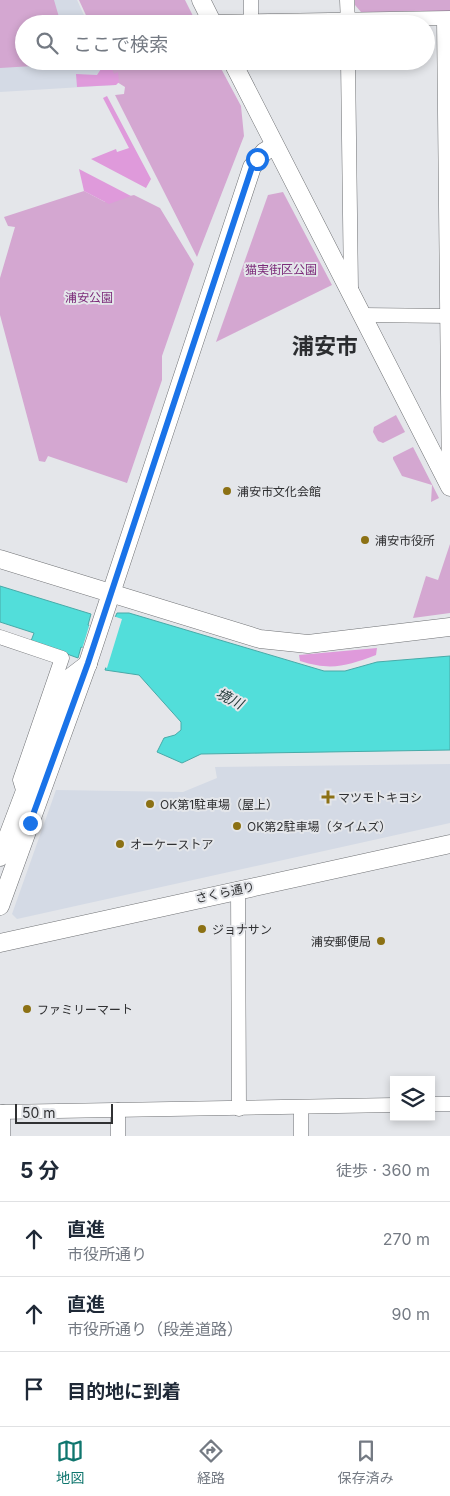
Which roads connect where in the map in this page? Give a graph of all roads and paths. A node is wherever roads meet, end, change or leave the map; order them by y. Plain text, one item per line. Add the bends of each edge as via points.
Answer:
1 (201, 0) edge
2 (251, 0) edge
3 (347, 0) edge
4 (209, 15) edge
5 (251, 15) edge
6 (348, 15) edge
7 (447, 18) edge
8 (236, 70) edge
9 (348, 70) edge
10 (274, 146) junction
11 (351, 293) junction
12 (362, 315) junction
13 (449, 316) edge
14 (450, 486) edge
15 (0, 559) edge
16 (111, 593) junction
17 (450, 627) edge
18 (0, 637) edge
19 (88, 663) junction
20 (24, 793) junction
21 (450, 844) edge
22 (0, 857) edge
23 (238, 889) junction
24 (0, 906) edge
25 (0, 943) edge
26 (435, 1104) edge
27 (450, 1104) edge
28 (390, 1105) edge
29 (301, 1108) junction
30 (239, 1109) junction
31 (118, 1110) junction
32 (2, 1112) edge
33 (3, 1136) edge
34 (118, 1136) edge
35 (301, 1136) edge

1 - 4 street
2 - 5 street
3 - 6 street
7 - 13 street
8 - 10 street
9 - 11 street
10 - 11 street
10 - 16 street via 264,152 252,167
11 - 12 street
12 - 13 street
12 - 14 street
13 - 14 street
15 - 16 street
16 - 17 street via 285,643 308,644
16 - 19 street
18 - 20 street via 62,658 20,780
19 - 20 street via 67,680
19 - 24 street
20 - 22 street
21 - 23 street, さくら通り
23 - 25 street, さくら通り
23 - 30 street
26 - 27 street
28 - 29 street
29 - 30 street
29 - 35 street
30 - 31 street
31 - 32 street
31 - 34 street
32 - 33 street

